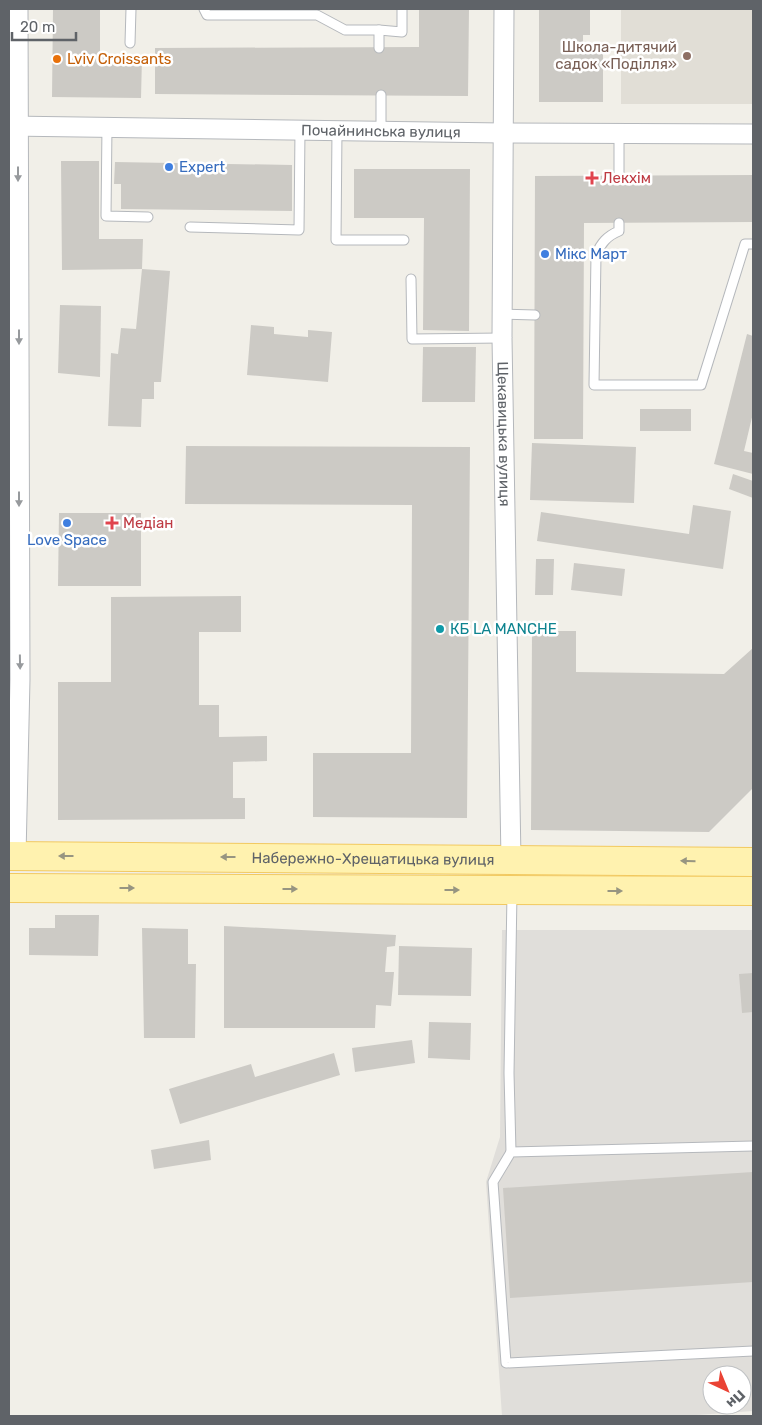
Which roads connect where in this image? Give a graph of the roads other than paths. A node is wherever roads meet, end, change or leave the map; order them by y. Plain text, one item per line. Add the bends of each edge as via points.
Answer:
1 (18, 9) edge
2 (131, 9) edge
3 (204, 9) edge
4 (402, 9) edge
5 (504, 9) edge
6 (379, 30) junction
7 (130, 44) dead end
8 (379, 48) dead end
9 (380, 96) dead end
10 (13, 126) edge
11 (108, 126) junction
12 (300, 130) junction
13 (337, 130) junction
14 (381, 131) junction
15 (503, 133) junction
16 (619, 134) junction
17 (753, 134) edge
18 (619, 176) dead end
19 (148, 217) dead end
20 (619, 223) dead end
21 (190, 228) dead end
22 (404, 240) dead end
23 (753, 244) edge
24 (411, 279) dead end
25 (502, 314) junction
26 (535, 315) dead end
27 (584, 317) dead end
28 (595, 318) junction
29 (502, 338) junction
30 (14, 603) edge
31 (12, 856) edge
32 (748, 857) edge
33 (511, 860) junction
34 (9, 888) edge
35 (512, 891) junction
36 (744, 891) edge
37 (753, 1146) edge
38 (511, 1152) junction
39 (753, 1351) edge

1 - 10 street
2 - 7 lane
3 - 6 lane via 207,15 317,15 346,30
4 - 6 lane via 402,32
5 - 15 street, Щекавицька вулиця
6 - 8 lane
9 - 14 lane
10 - 11 street, Почайнинська вулиця
10 -> 30 street
11 - 12 street, Почайнинська вулиця
11 - 19 lane via 106,216
12 - 13 street, Почайнинська вулиця
12 - 21 lane via 299,230
13 - 14 street, Почайнинська вулиця
13 - 22 lane via 336,240
14 - 15 street, Почайнинська вулиця
15 - 16 street, Почайнинська вулиця
15 - 25 street, Щекавицька вулиця
16 - 17 street, Почайнинська вулиця
16 - 18 lane
20 - 28 lane via 619,231 609,235 596,255
23 - 28 lane via 745,244 701,385 594,385
24 - 29 lane via 412,339
25 - 26 lane
25 - 29 street, Щекавицька вулиця
27 - 28 lane
29 - 33 street, Щекавицька вулиця
30 -> 31 street
33 -> 31 main road, Набережно-Хрещатицька вулиця
32 -> 33 main road, Набережно-Хрещатицька вулиця
34 -> 35 main road, Набережно-Хрещатицька вулиця
35 -> 36 main road, Набережно-Хрещатицька вулиця
35 - 38 lane
37 - 38 lane
38 - 39 lane via 493,1182 506,1363

